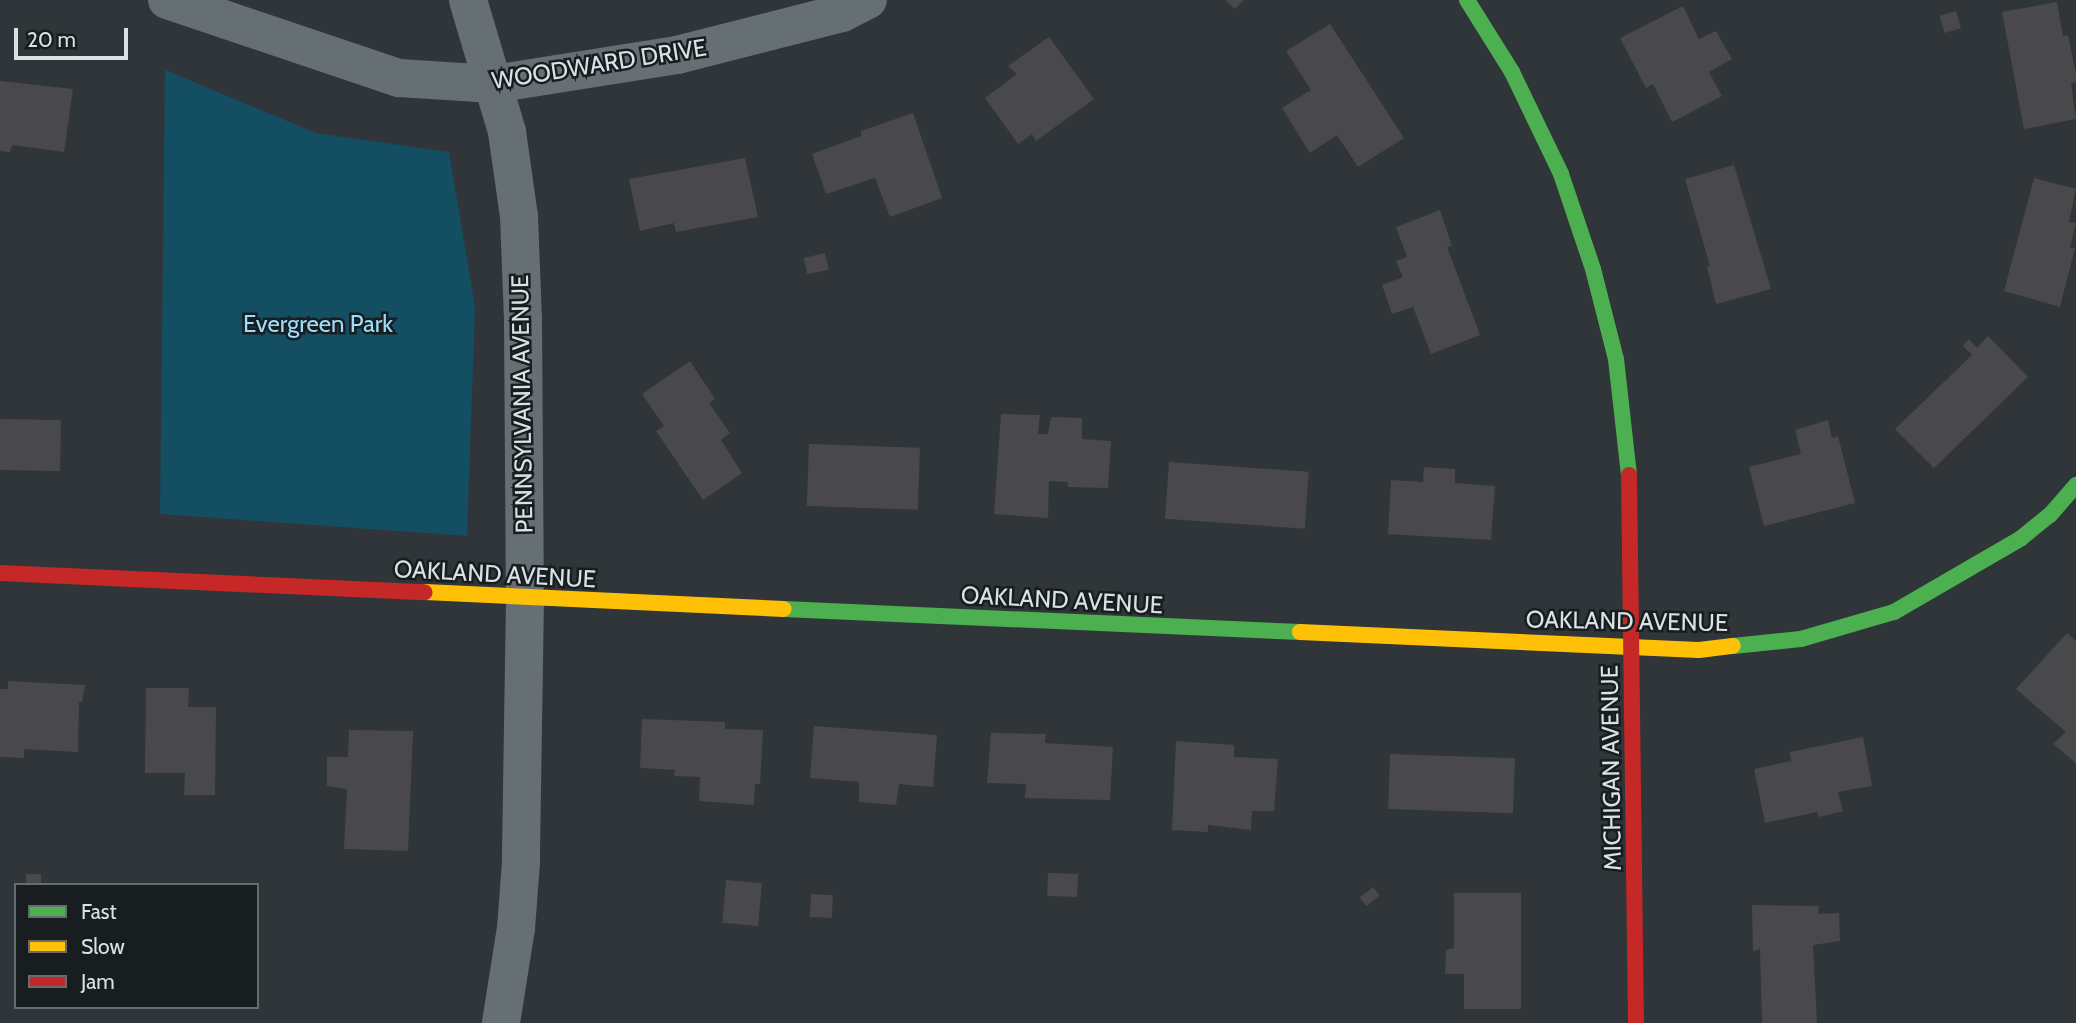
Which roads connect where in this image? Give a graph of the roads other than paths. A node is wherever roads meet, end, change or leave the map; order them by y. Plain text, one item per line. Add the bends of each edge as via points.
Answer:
1 (167, 0) edge
2 (468, 0) edge
3 (868, 0) edge
4 (1467, 0) edge
5 (494, 84) junction
6 (2076, 486) edge
7 (0, 573) edge
8 (525, 599) junction
9 (1632, 648) junction
10 (501, 1023) edge
11 (1636, 1023) edge

1 - 5 street, WOODWARD DRIVE via 399,78
2 - 5 street, PENNSYLVANIA AVENUE
3 - 5 street, WOODWARD DRIVE via 842,13 677,55
4 - 9 street, MICHIGAN AVENUE via 1512,72 1561,174 1593,269 1616,359 1629,457
5 - 8 street, PENNSYLVANIA AVENUE via 507,132 519,216
6 - 9 street, OAKLAND AVENUE via 2020,539 1894,612 1801,639 1699,650
7 - 8 street, OAKLAND AVENUE
8 - 9 street, OAKLAND AVENUE
8 - 10 street, PENNSYLVANIA AVENUE via 521,862
9 - 11 street, MICHIGAN AVENUE

